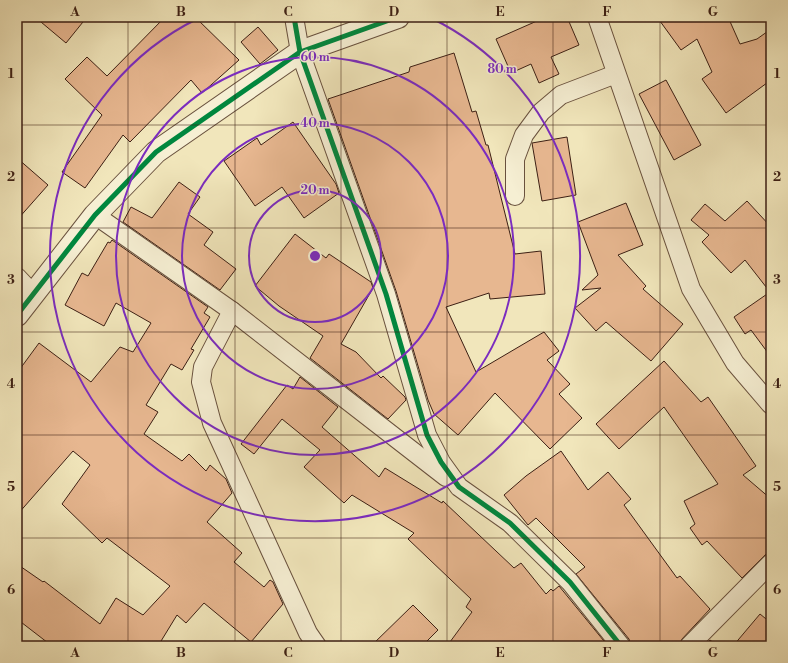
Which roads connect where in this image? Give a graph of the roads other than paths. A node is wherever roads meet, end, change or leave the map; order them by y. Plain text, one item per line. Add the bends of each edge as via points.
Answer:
1 (294, 17) edge
2 (398, 17) edge
3 (597, 17) edge
4 (300, 52) junction
5 (616, 74) junction
6 (516, 196) dead end
7 (95, 215) junction
8 (17, 277) edge
9 (33, 294) junction
10 (232, 311) junction
11 (17, 315) edge
12 (771, 405) edge
13 (460, 487) junction
14 (771, 563) edge
15 (317, 646) edge
16 (621, 646) edge
17 (689, 646) edge

1 - 4 street
2 - 4 street
3 - 5 street
4 - 7 street via 156,152
4 - 13 street via 386,294 427,435
5 - 6 street via 561,95 541,112 524,135 515,159
5 - 12 street via 691,288 735,363
7 - 9 street
7 - 10 street
8 - 9 street
9 - 11 street
10 - 13 street
10 - 15 street via 203,367 201,382 212,423 308,633
13 - 16 street via 510,523 570,582
14 - 17 street

